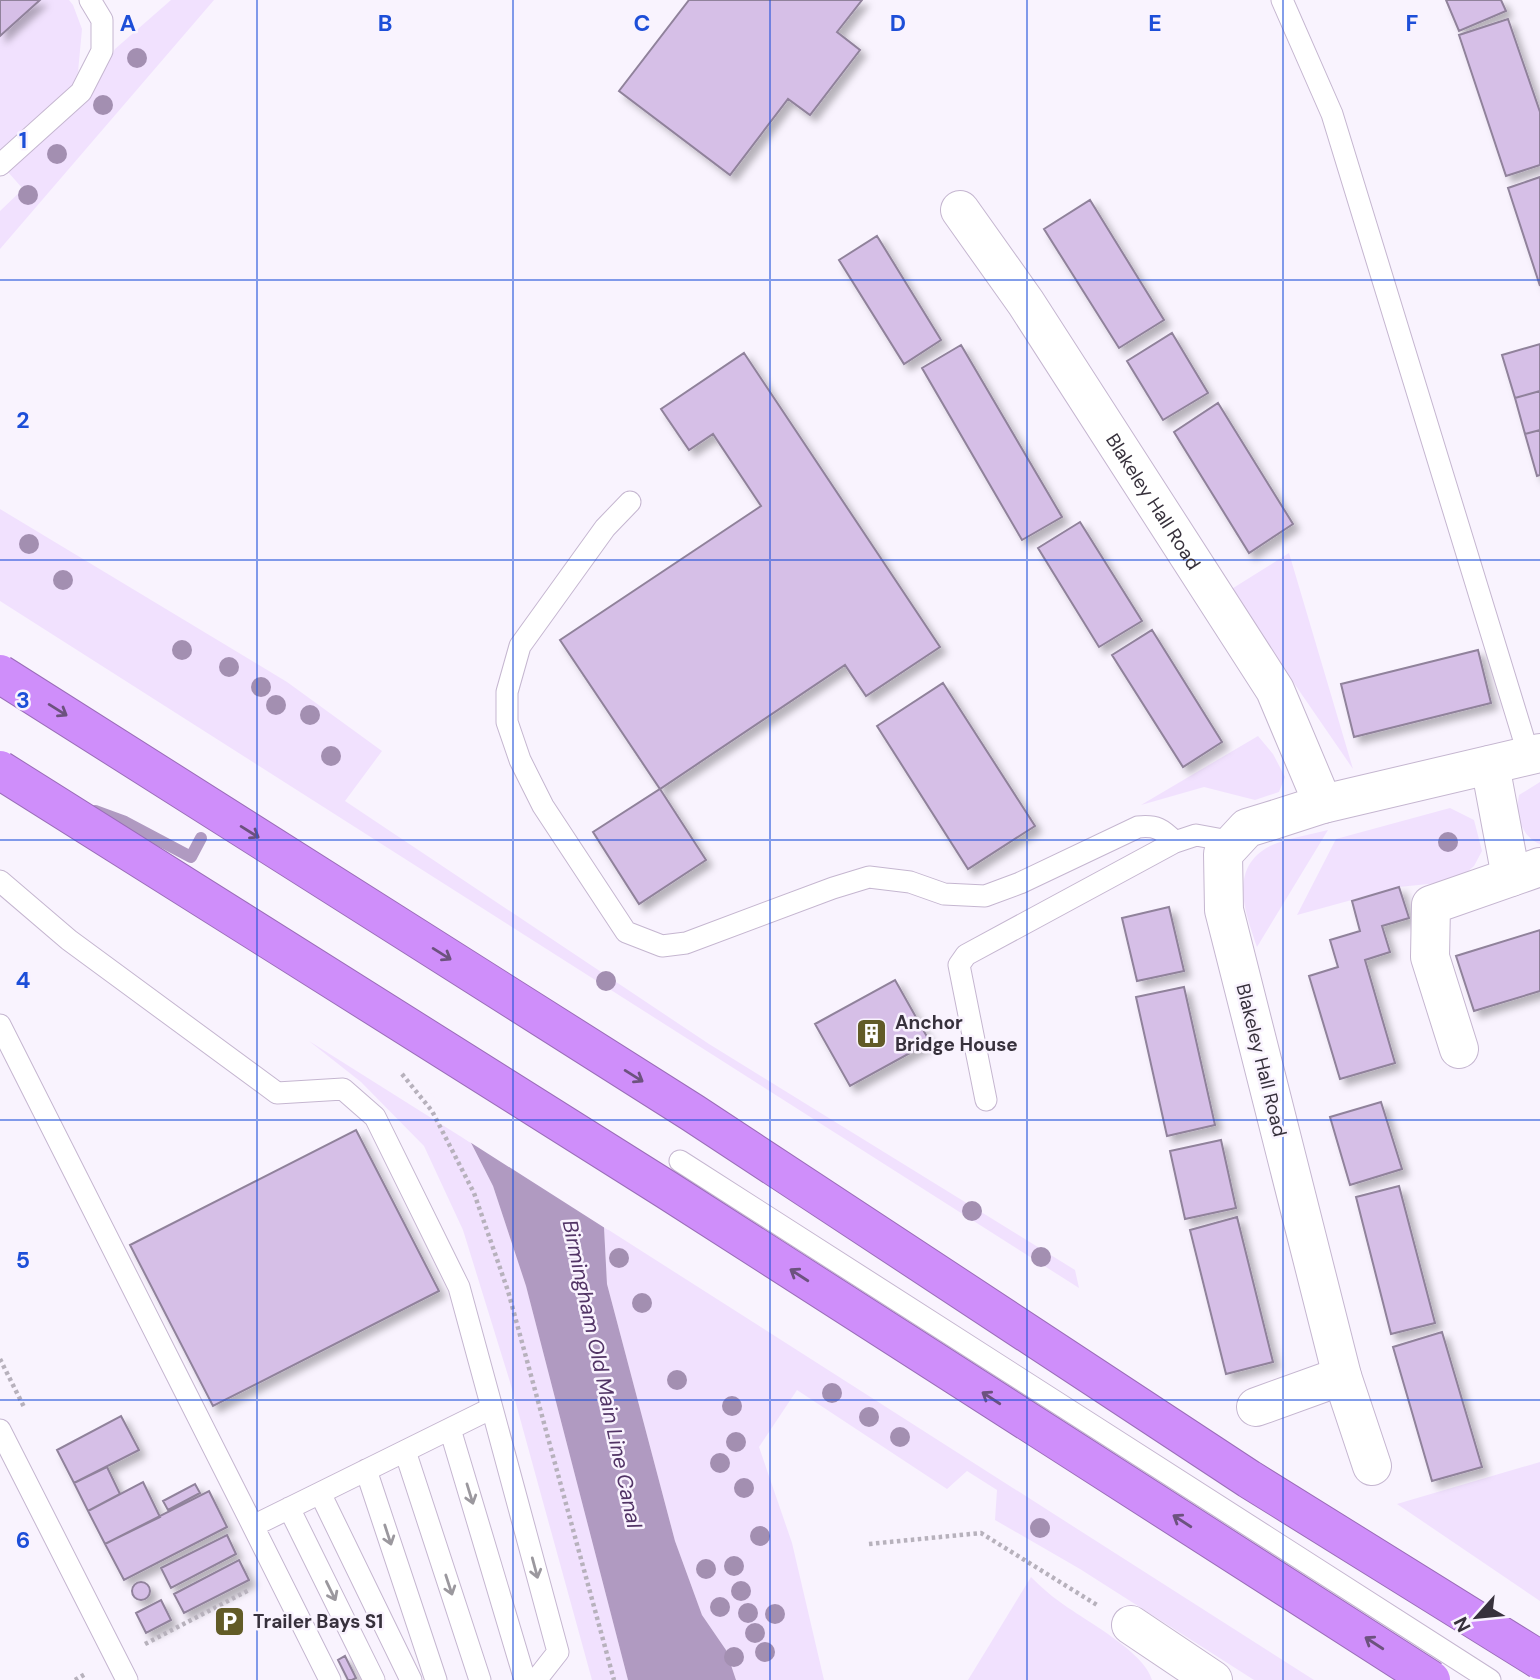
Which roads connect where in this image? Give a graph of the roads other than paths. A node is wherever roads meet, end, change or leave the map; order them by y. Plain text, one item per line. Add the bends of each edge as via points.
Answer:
1 (90, 0) edge
2 (1282, 0) edge
3 (0, 165) edge
4 (960, 210) dead end
5 (630, 502) dead end
6 (0, 674) edge
7 (1534, 754) edge
8 (1490, 765) junction
9 (0, 770) edge
10 (1323, 804) junction
11 (1175, 842) junction
12 (1234, 842) junction
13 (1526, 872) edge
14 (0, 881) edge
15 (0, 1025) edge
16 (1459, 1049) dead end
17 (986, 1100) dead end
18 (680, 1161) dead end
19 (1342, 1376) junction
20 (1256, 1407) dead end
21 (492, 1408) junction
22 (450, 1429) junction
23 (0, 1430) edge
24 (405, 1451) junction
25 (1372, 1466) dead end
26 (366, 1470) junction
27 (320, 1493) junction
28 (289, 1508) junction
29 (253, 1526) junction
30 (1131, 1625) road end
31 (1540, 1660) edge
32 (127, 1680) edge
33 (330, 1680) edge
34 (374, 1680) edge
35 (411, 1680) edge
36 (436, 1680) edge
37 (480, 1680) edge
38 (525, 1680) edge
39 (536, 1680) edge
40 (1213, 1680) edge
41 (1431, 1680) edge
42 (1490, 1680) edge

1 - 3 lane via 102,20 102,51 81,92
2 - 7 lane via 1332,114
4 - 10 street, Blakeley Hall Road via 1026,303 1275,690
5 - 11 lane via 520,646 507,692 507,722 520,760 543,806 626,932 662,946 687,943 869,877 910,882 944,894 985,896 1138,827 1154,826
6 -> 31 highway, bridge via 694,1113 1250,1479
7 - 8 street
8 - 10 street
8 - 13 street
41 -> 9 highway, bridge via 667,1189
10 - 12 street via 1247,828
11 - 12 lane via 1196,835
11 - 17 lane via 966,956 959,965
12 - 19 street, Blakeley Hall Road via 1223,853 1224,910
13 - 16 street via 1431,905 1430,957
14 - 21 lane via 69,940 278,1093 342,1089 375,1117 459,1287
15 - 29 lane
18 - 42 lane
19 - 20 street
19 - 25 street, Blakeley Hall Road
21 - 22 lane
21 -> 39 lane via 558,1652
22 - 24 lane
22 -> 38 lane
23 - 32 lane
24 - 26 lane
24 -> 37 lane
26 - 27 lane
26 -> 36 lane
27 - 28 lane
27 - 35 lane
28 - 29 lane
28 -> 34 lane
29 - 33 lane
30 - 40 street

